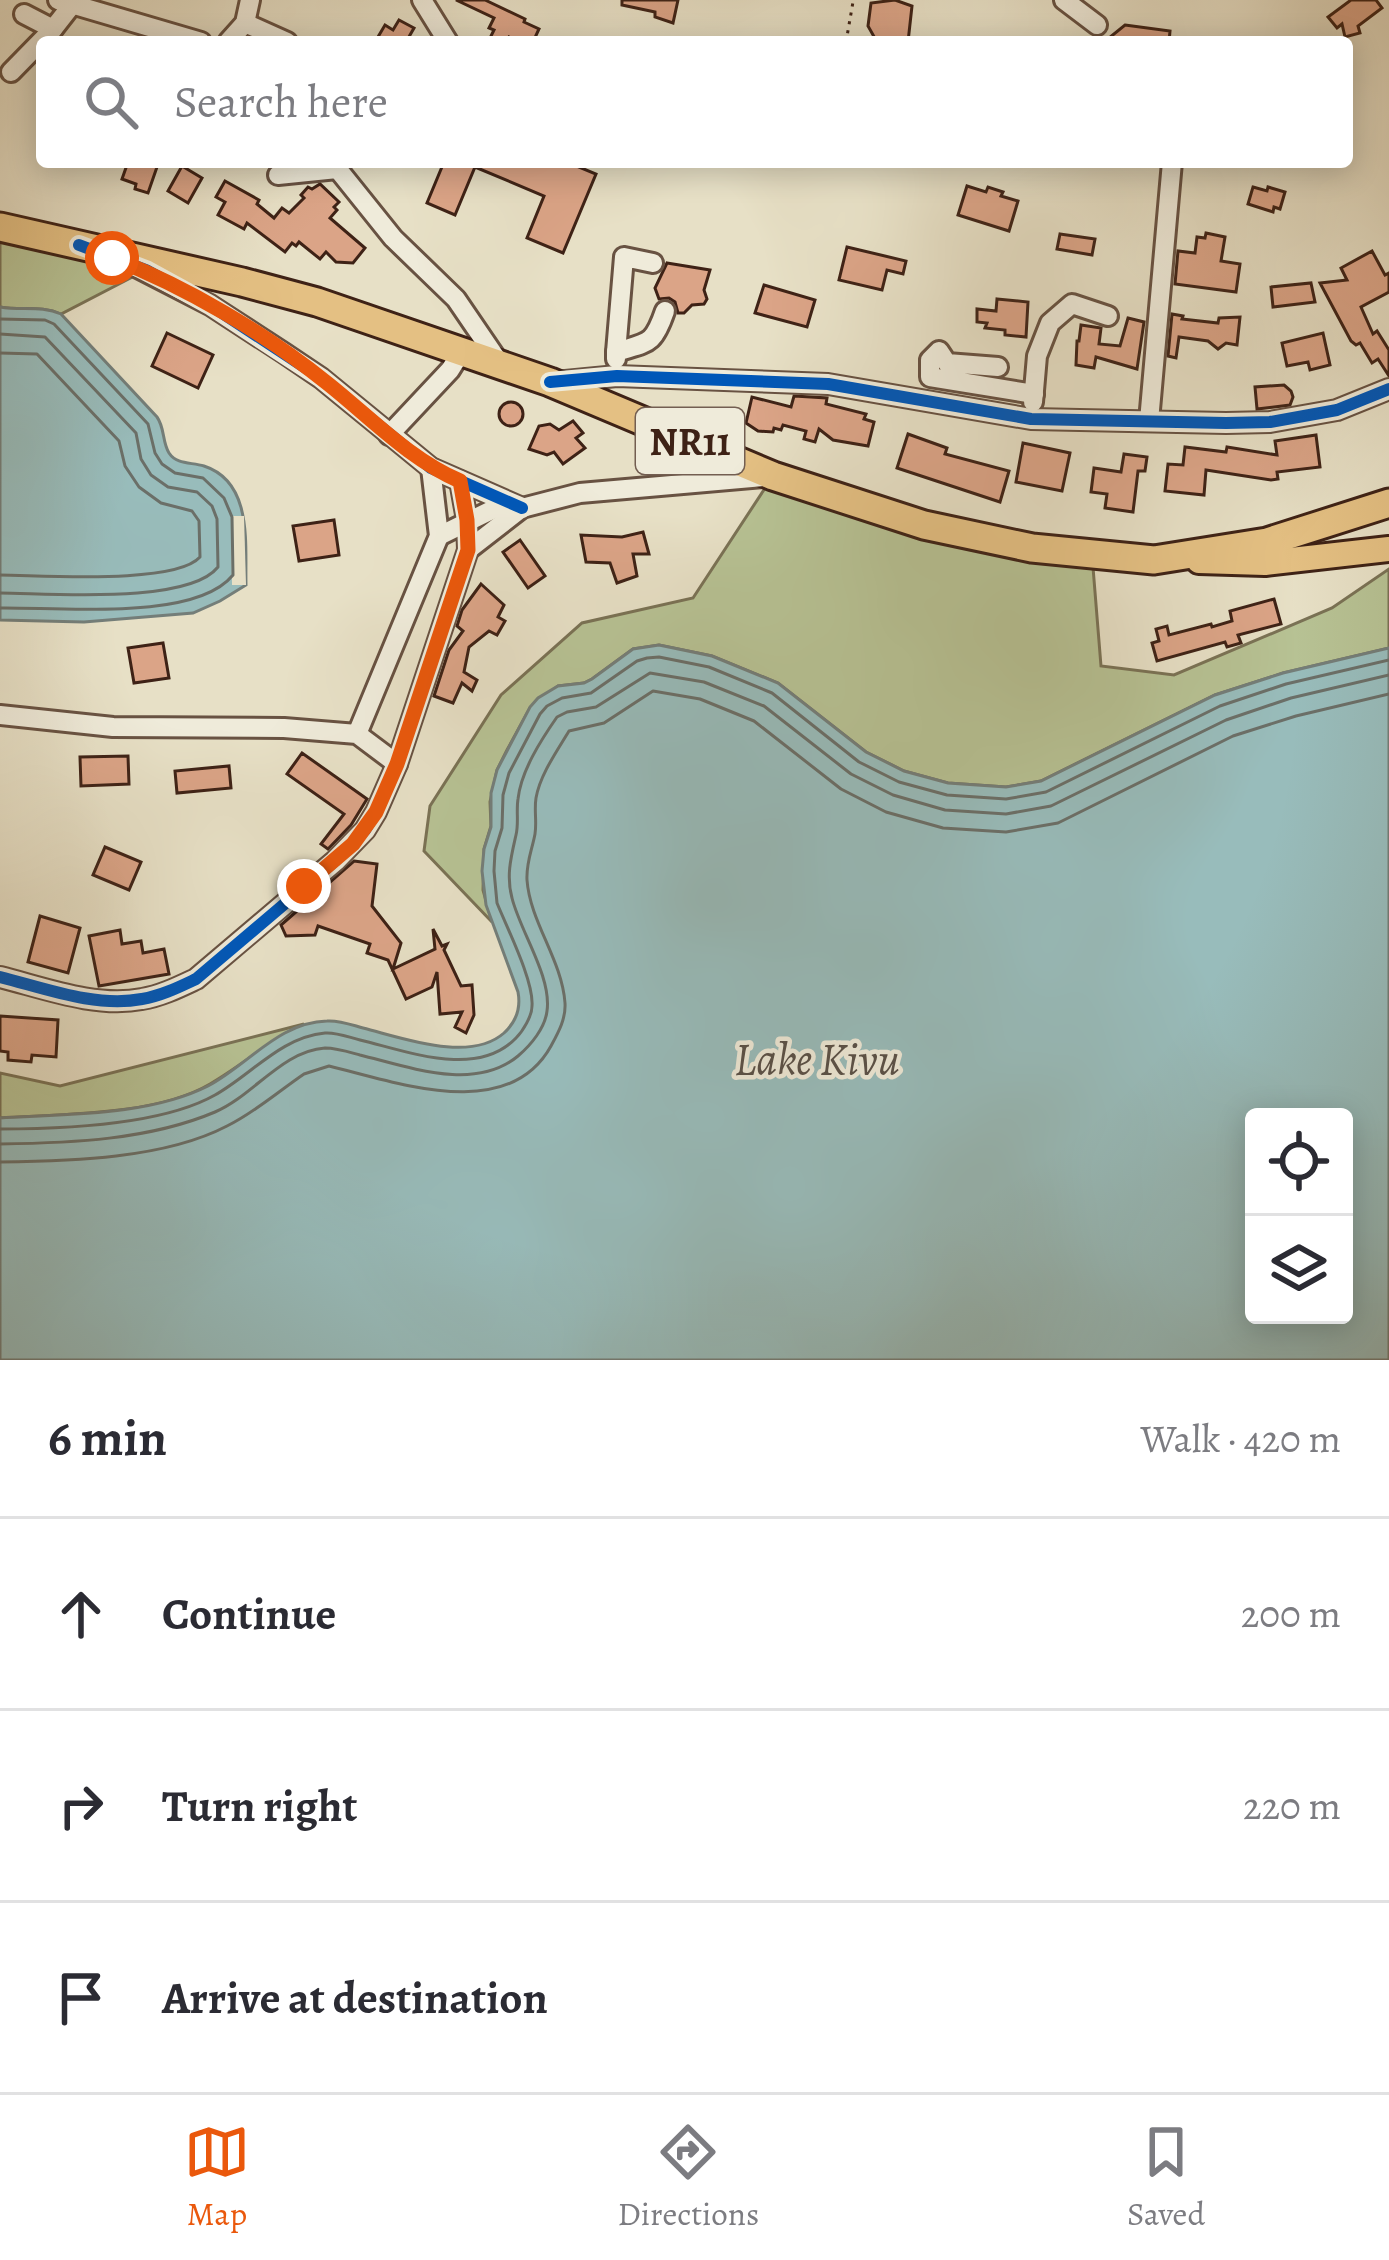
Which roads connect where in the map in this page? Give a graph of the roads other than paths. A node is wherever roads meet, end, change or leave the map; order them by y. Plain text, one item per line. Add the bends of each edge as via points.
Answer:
1 (250, 0) edge
2 (422, 0) edge
3 (1064, 0) edge
4 (65, 3) edge
5 (24, 14) dead end
6 (245, 23) junction
7 (1097, 25) dead end
8 (53, 29) junction
9 (46, 36) edge
10 (179, 36) edge
11 (233, 36) edge
12 (274, 36) edge
13 (444, 36) edge
14 (36, 46) edge
15 (11, 72) dead end
16 (318, 168) edge
17 (337, 168) edge
18 (1171, 168) edge
19 (278, 175) dead end
20 (0, 227) edge
21 (79, 245) junction
22 (653, 263) dead end
23 (665, 311) dead end
24 (1108, 316) dead end
25 (462, 351) junction
26 (616, 352) junction
27 (998, 367) dead end
28 (502, 368) junction
29 (617, 376) junction
30 (550, 382) junction
31 (1389, 389) edge
32 (1034, 394) junction
33 (1031, 419) junction
34 (1149, 421) junction
35 (389, 434) junction
36 (431, 469) junction
37 (772, 476) junction
38 (460, 481) junction
39 (1389, 503) edge
40 (514, 506) junction
41 (467, 520) junction
42 (439, 536) junction
43 (1389, 549) edge
44 (468, 550) junction
45 (1154, 560) junction
46 (0, 715) edge
47 (357, 734) junction
48 (397, 764) junction
49 (0, 977) edge

1 - 6 street
2 - 13 street
3 - 7 street
4 - 8 street
4 - 10 street
5 - 8 street
6 - 11 street
6 - 12 street
8 - 9 street
14 - 15 street
16 - 19 street
17 - 28 street via 456,299
18 - 34 street
20 - 21 highway, NR11
21 - 25 highway, NR11 via 317,302
21 - 35 street via 210,305
22 - 26 street via 624,257
23 - 26 street via 657,335
24 - 32 street via 1072,304 1050,323
25 - 28 highway, NR11
25 - 35 street
26 - 29 street
27 - 32 street via 947,363 939,351 930,377
28 - 30 highway, NR11
29 - 30 street
29 - 33 street via 828,384
30 - 37 highway, NR11
31 - 34 street via 1337,410 1270,422
32 - 33 street
33 - 34 street
35 - 36 street
36 - 38 street
36 - 42 street
37 - 40 street
37 - 45 highway, NR11 via 924,525 1032,548
38 - 40 street
38 - 41 street
39 - 45 highway, NR11 via 1267,542
40 - 41 street
40 - 44 street
41 - 42 street
41 - 44 street
42 - 47 street
43 - 45 main road via 1265,563
44 - 48 street
46 - 47 street
47 - 48 street
48 - 49 street via 353,844 196,979 141,1000 100,1000

